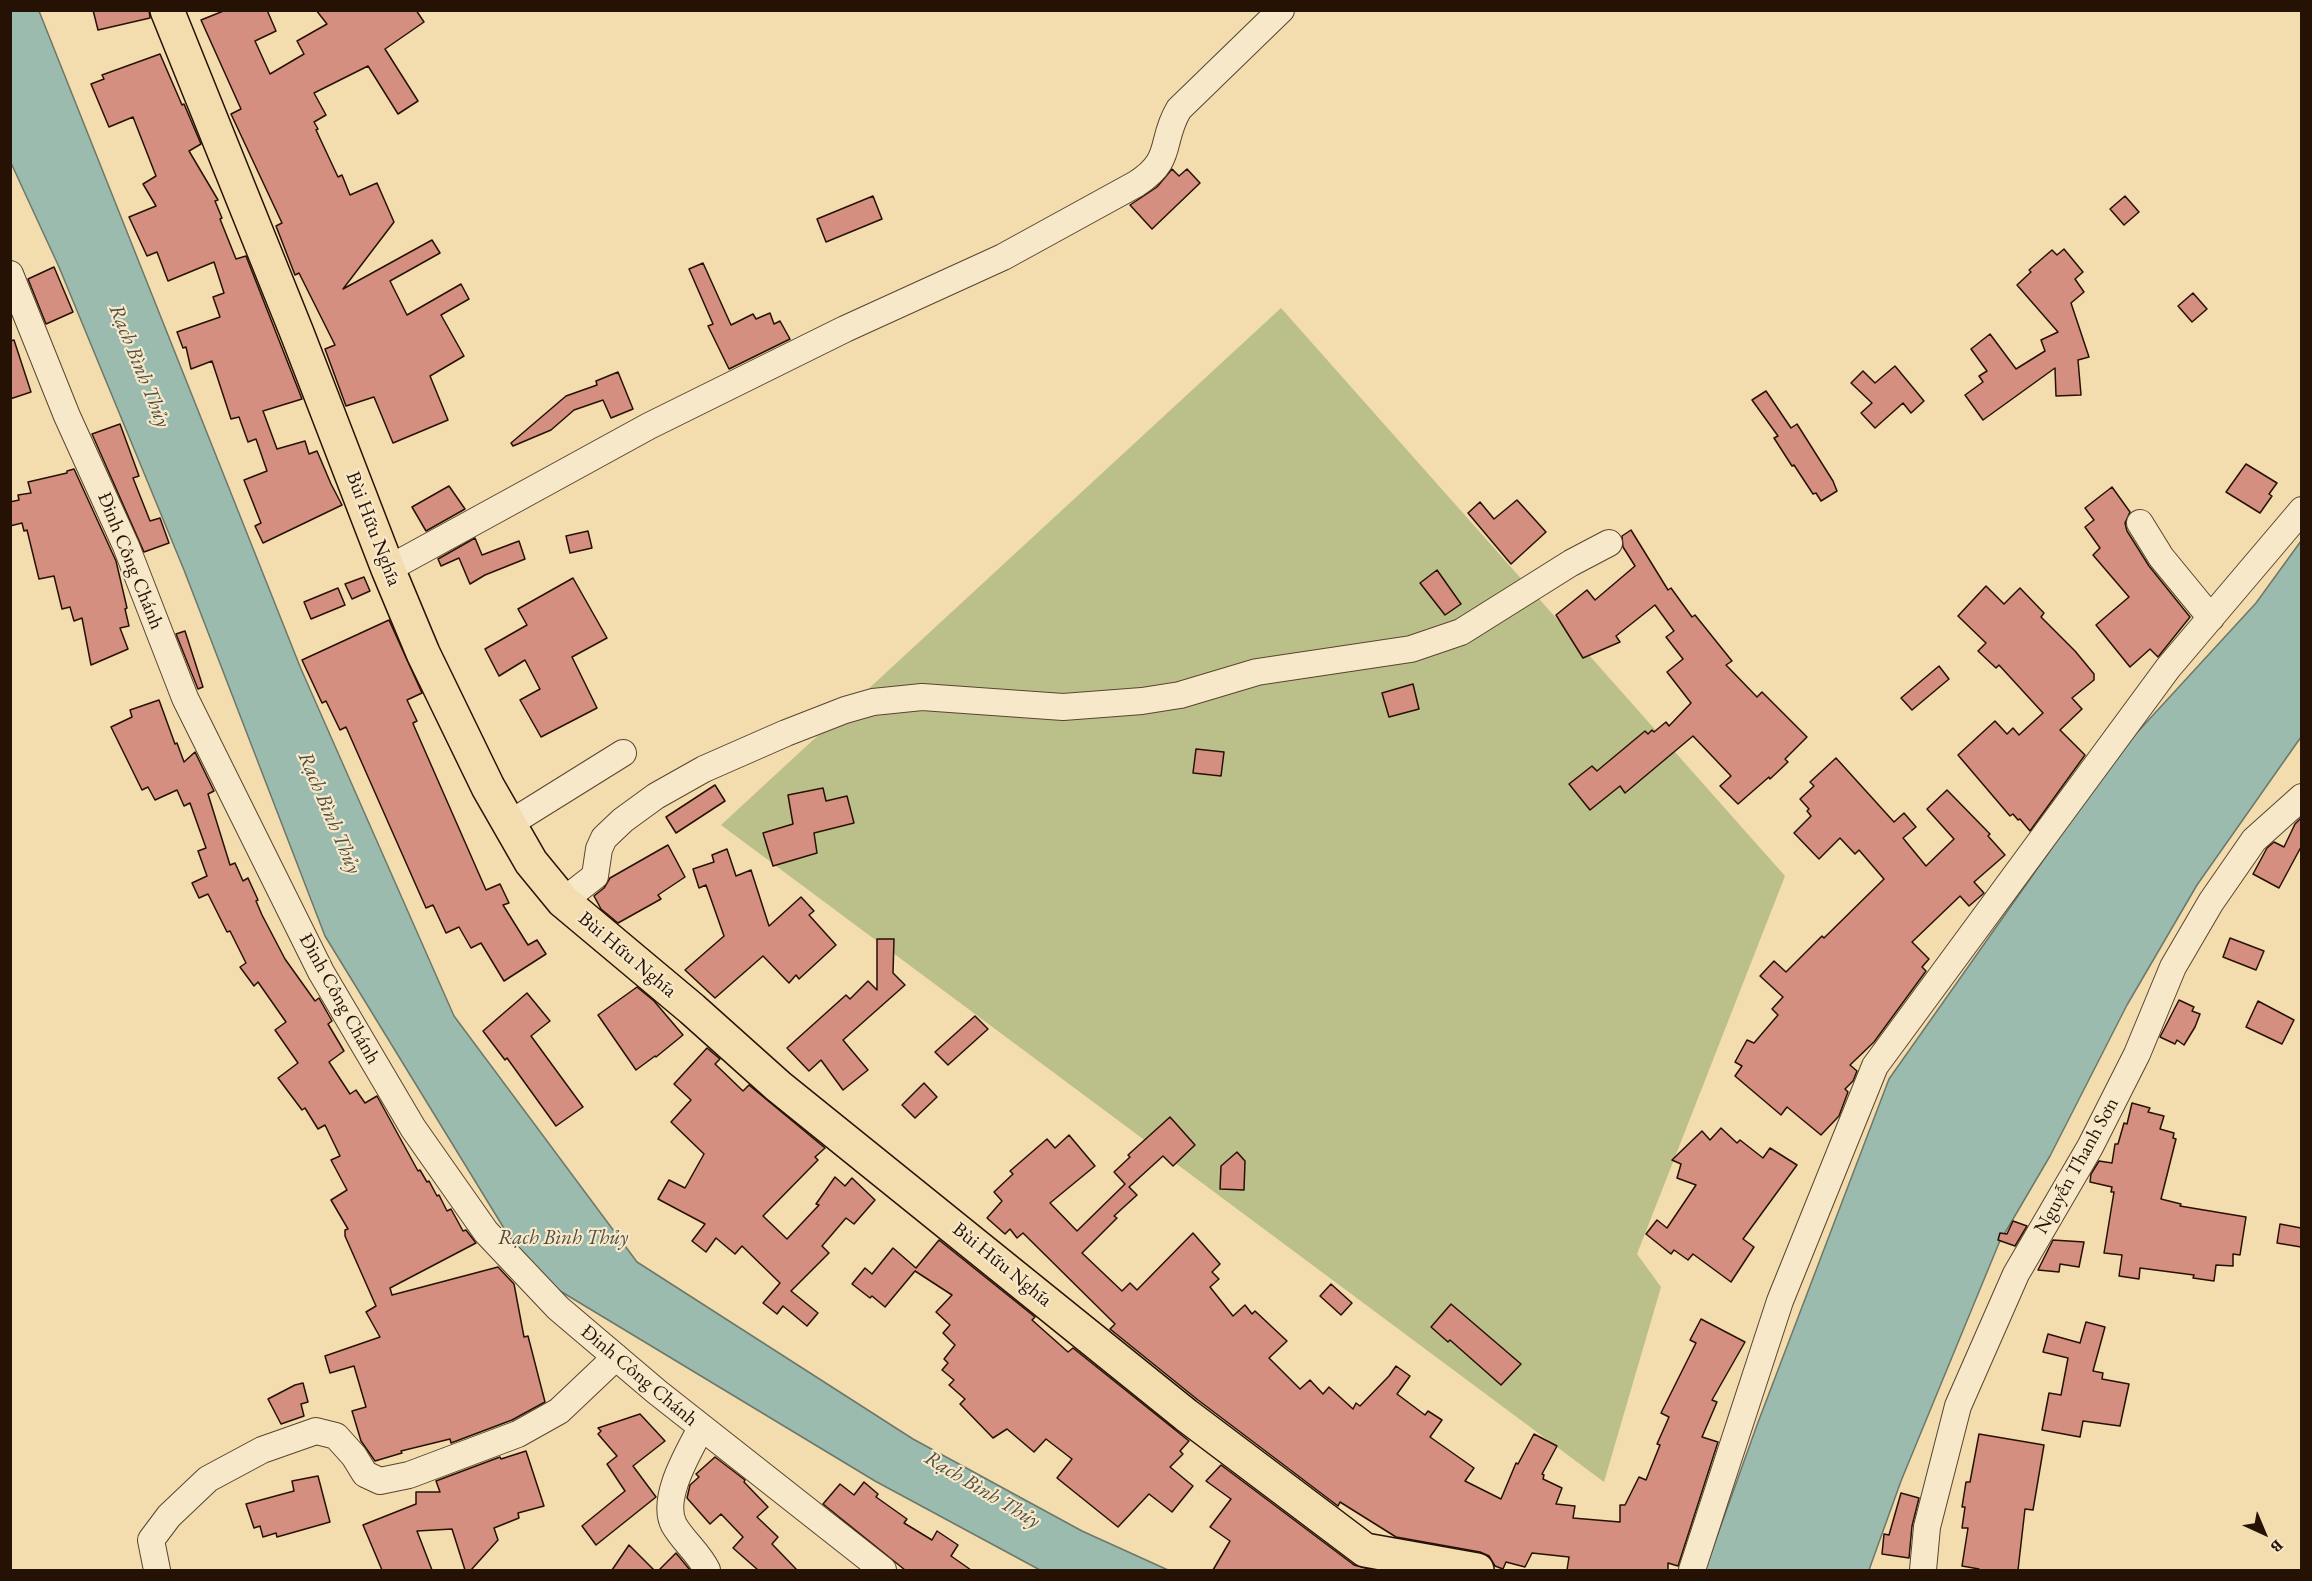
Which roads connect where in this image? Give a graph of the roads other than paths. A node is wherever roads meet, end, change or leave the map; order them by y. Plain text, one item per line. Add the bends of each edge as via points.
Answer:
1 (167, 10) edge
2 (1281, 10) edge
3 (10, 273) edge
4 (2301, 510) edge
5 (2140, 523) dead end
6 (1609, 543) dead end
7 (388, 569) junction
8 (2211, 618) junction
9 (623, 753) dead end
10 (2301, 797) edge
11 (509, 824) junction
12 (563, 902) junction
13 (616, 1357) junction
14 (701, 1428) junction
15 (157, 1570) edge
16 (707, 1570) edge
17 (883, 1570) edge
18 (1477, 1570) edge
19 (1692, 1570) edge
20 (1923, 1570) edge

1 - 7 main road, Bùi Hữu Nghĩa
2 - 7 street via 1179,109 1160,163 1136,184 1003,257 845,329 650,426
3 - 13 street, Đinh Công Chánh via 67,416 126,546 185,698 321,972 413,1128 486,1232 558,1308
4 - 8 street
5 - 8 street via 2161,557
6 - 12 street via 1461,632 1411,649 1257,672 1180,695 1142,701 1063,707 922,697 873,702 845,710 704,769 656,796 612,829 599,849 595,876
7 - 11 main road, Bùi Hữu Nghĩa via 423,653
8 - 19 street via 2168,668 1875,1066 1780,1301
9 - 11 street
10 - 20 street, Nguyễn Thanh Sơn via 2254,840 2211,902 2173,967 2137,1054 2090,1147 2016,1274 1958,1406 1928,1527
11 - 12 main road, Bùi Hữu Nghĩa via 531,862
12 - 18 main road, Bùi Hữu Nghĩa via 778,1086 1186,1415 1365,1550
13 - 14 street, Đinh Công Chánh
13 - 15 street via 559,1412 518,1434 409,1475 380,1482 365,1474 336,1436 316,1431 262,1450 208,1479 169,1516 151,1540
14 - 16 street via 680,1470 670,1514
14 - 17 street, Đinh Công Chánh

